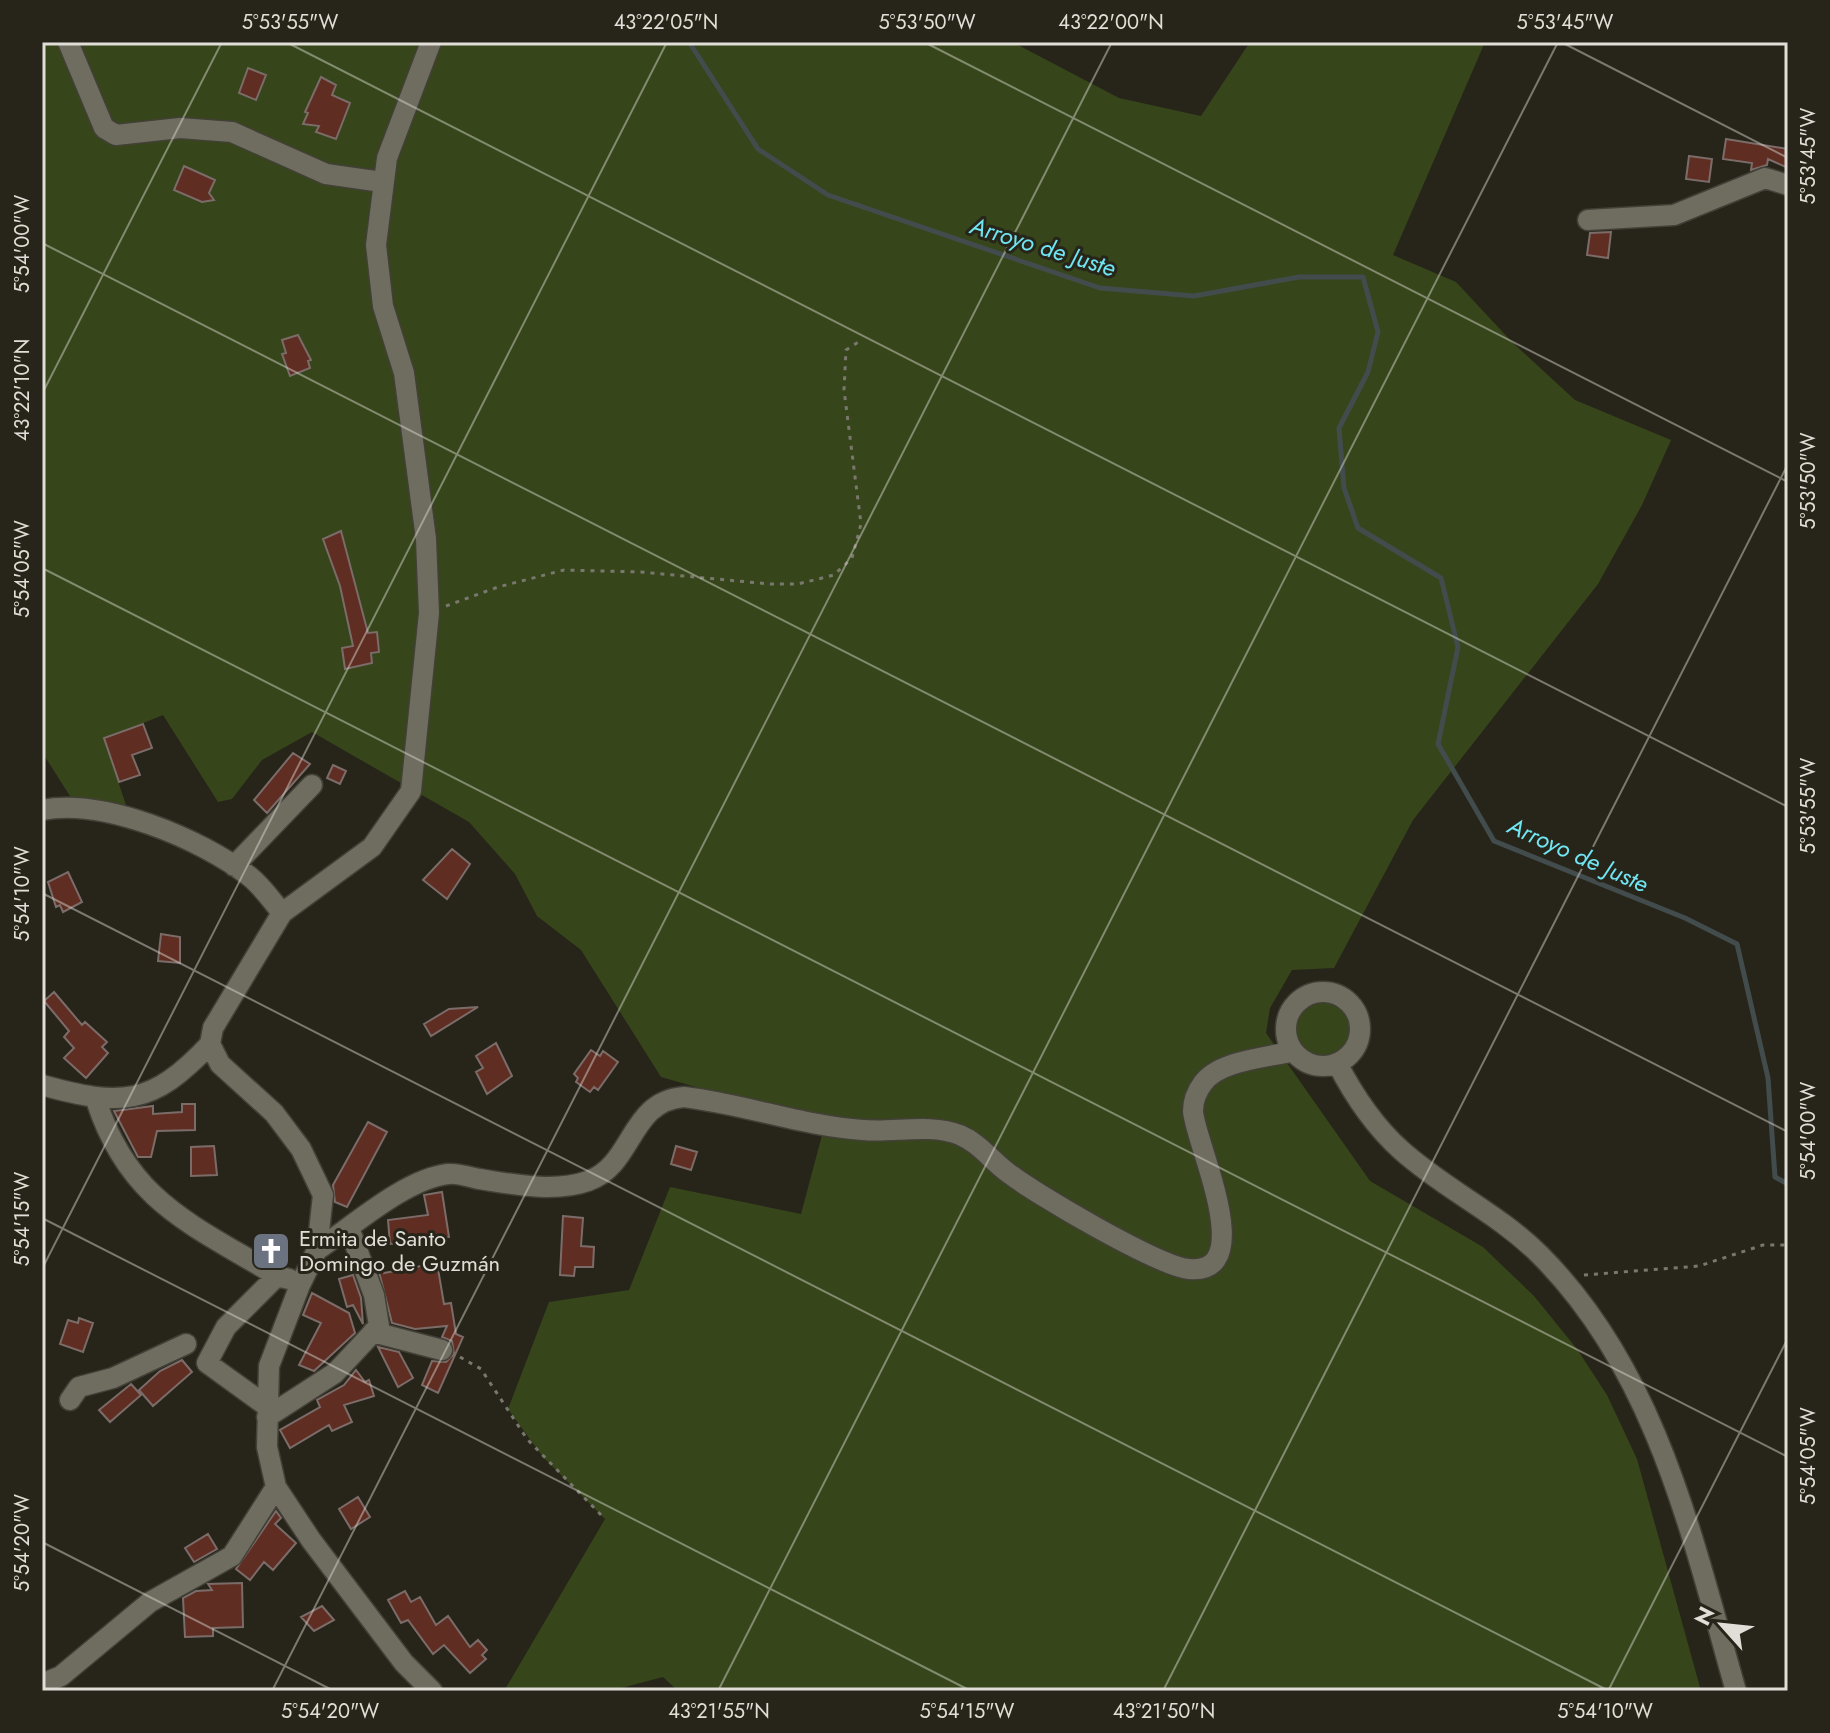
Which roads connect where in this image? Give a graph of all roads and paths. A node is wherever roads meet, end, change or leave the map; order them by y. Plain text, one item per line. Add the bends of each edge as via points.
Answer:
1 (68, 42) edge
2 (431, 42) edge
3 (382, 182) junction
4 (1788, 185) edge
5 (1588, 220) dead end
6 (860, 341) dead end
7 (429, 613) junction
8 (312, 785) dead end
9 (42, 810) edge
10 (234, 866) junction
11 (282, 913) junction
12 (210, 1044) junction
13 (1293, 1051) junction
14 (1337, 1063) junction
15 (42, 1085) edge
16 (96, 1100) junction
17 (349, 1228) junction
18 (1788, 1245) edge
19 (317, 1250) junction
20 (277, 1276) junction
21 (1563, 1279) junction
22 (300, 1285) junction
23 (226, 1327) junction
24 (373, 1332) junction
25 (186, 1344) junction
26 (442, 1350) joint
27 (207, 1363) junction
28 (70, 1400) dead end
29 (268, 1412) junction
30 (276, 1487) junction
31 (605, 1519) dead end
32 (42, 1684) edge
33 (43, 1691) edge
34 (432, 1691) edge
35 (1736, 1691) edge

1 - 3 street via 104,128 116,135 180,128 232,132 326,174
2 - 3 street
3 - 7 street via 377,271 411,417
4 - 5 street via 1765,178 1674,215
6 - 7 path via 846,350 844,390 861,524 852,558 834,575 770,584 564,570
7 - 11 street via 411,791 372,847
8 - 10 street
9 - 10 street via 132,820 173,833
10 - 11 street
11 - 12 street via 213,1028
12 - 16 street via 180,1076 146,1094
12 - 19 street via 220,1064 274,1113 301,1149 323,1195
13 - 14 street via 1314,1065
13 - 14 street via 1286,1023 1292,1008 1309,994 1325,991 1355,1009 1360,1027 1356,1047
13 - 17 street via 1223,1069 1205,1080 1195,1095 1196,1126 1222,1216 1219,1252 1197,1270 1169,1264 1032,1189 960,1135 928,1129 863,1130 684,1097 653,1105 609,1168 588,1181 544,1186 448,1174 389,1197
14 - 21 street via 1357,1100 1402,1151 1514,1231
15 - 16 street
16 - 20 street via 120,1156 158,1203
17 - 19 street
17 - 24 street via 374,1295 379,1326
18 - 21 path via 1763,1245 1699,1266
19 - 22 street
20 - 22 street
20 - 23 street
21 - 35 street via 1610,1341 1652,1420
22 - 29 street via 269,1366
23 - 25 street
23 - 27 street
24 - 26 street
24 - 29 street via 335,1373
25 - 27 street
25 - 28 street via 113,1378 79,1387
26 - 31 path via 481,1369 527,1439
27 - 29 street
29 - 30 street via 267,1447
30 - 32 street via 232,1556 150,1602 61,1676
30 - 34 street via 404,1663
32 - 33 street

